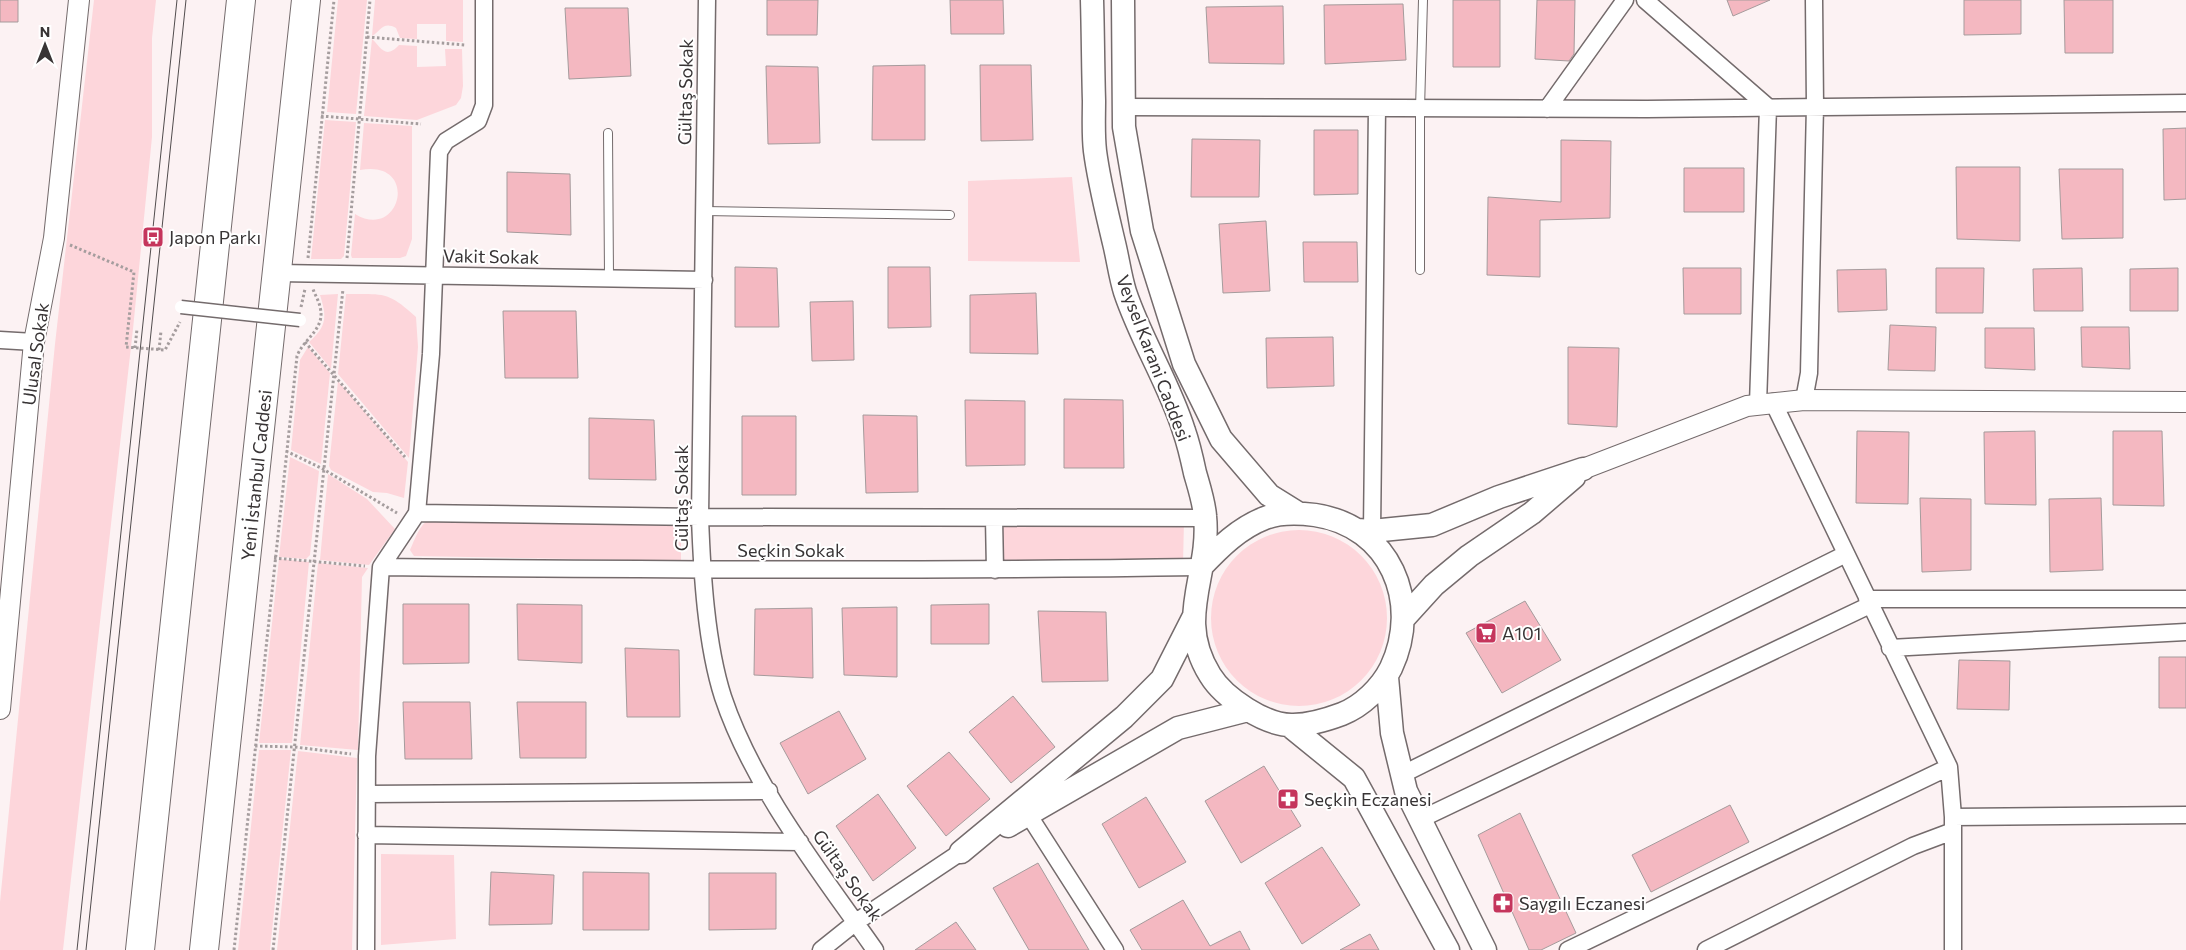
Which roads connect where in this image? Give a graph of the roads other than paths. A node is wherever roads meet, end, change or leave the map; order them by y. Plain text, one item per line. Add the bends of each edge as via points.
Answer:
1 (79, 0) edge
2 (241, 0) edge
3 (484, 0) edge
4 (707, 0) edge
5 (1092, 0) edge
6 (1123, 0) edge
7 (1423, 0) edge
8 (1625, 0) edge
9 (1645, 0) edge
10 (1814, 0) edge
11 (317, 2) edge
12 (2186, 103) edge
13 (1768, 106) junction
14 (1815, 106) junction
15 (1124, 107) junction
16 (1377, 108) junction
17 (1420, 109) junction
18 (1547, 109) junction
19 (608, 133) dead end
20 (704, 211) junction
21 (950, 215) dead end
22 (1420, 270) dead end
23 (278, 273) junction
24 (436, 275) junction
25 (609, 277) junction
26 (704, 280) junction
27 (181, 307) dead end
28 (300, 320) dead end
29 (0, 340) edge
30 (34, 342) junction
31 (1804, 400) junction
32 (2186, 402) edge
33 (1766, 403) junction
34 (1583, 469) junction
35 (1298, 512) junction
36 (414, 517) junction
37 (700, 517) junction
38 (994, 518) junction
39 (1206, 518) junction
40 (1365, 531) junction
41 (1846, 554) junction
42 (381, 567) junction
43 (1201, 567) junction
44 (702, 570) junction
45 (995, 570) junction
46 (2186, 599) edge
47 (1869, 602) junction
48 (1193, 618) junction
49 (1404, 618) junction
50 (2186, 632) edge
51 (1890, 648) junction
52 (1387, 677) junction
53 (1, 698) edge
54 (1248, 710) junction
55 (1290, 726) junction
56 (1949, 767) junction
57 (1401, 775) junction
58 (769, 791) junction
59 (367, 794) junction
60 (1028, 814) junction
61 (2186, 815) edge
62 (1421, 819) junction
63 (1953, 824) junction
64 (366, 835) junction
65 (800, 842) junction
66 (961, 852) junction
67 (856, 922) junction
68 (140, 950) edge
69 (204, 950) edge
70 (366, 950) edge
71 (821, 950) edge
72 (875, 950) edge
73 (1115, 950) edge
74 (1448, 950) edge
75 (1486, 950) edge
76 (1568, 950) edge
77 (1706, 950) edge
78 (1953, 950) edge

1 - 30 street, Ulusal Sokak via 54,238
2 - 68 highway
3 - 24 street via 484,105 478,121 446,141 438,152
4 - 20 street, Gültaş Sokak
5 - 39 main road, Veysel Karani Caddesi via 1094,148 1104,197 1125,290 1184,429
6 - 15 main road, Veysel Karani Caddesi
7 - 17 lane
8 - 18 street
9 - 13 street
10 - 14 street
11 - 23 highway, Yeni İstanbul Caddesi
12 - 14 street
13 - 14 street
13 - 18 street
13 - 33 street
14 - 31 street via 1809,373
15 - 16 street
15 - 35 main road, Veysel Karani Caddesi via 1124,127 1142,231 1184,364 1221,439 1269,495
16 - 17 street
16 - 40 street
17 - 18 street
17 - 22 lane
19 - 25 lane
20 - 21 lane
20 - 26 street, Gültaş Sokak
23 - 24 street, Vakit Sokak
23 - 69 highway, Yeni İstanbul Caddesi
24 - 25 street, Vakit Sokak
24 - 36 street via 432,354
25 - 26 street, Vakit Sokak
26 - 37 street, Gültaş Sokak
27 - 28 street, bridge
29 - 30 street
30 - 53 street, Ulusal Sokak
31 - 32 street
31 - 33 street
33 - 34 street via 1747,406
33 - 41 street
34 - 40 main road via 1499,497 1432,525
34 - 49 main road via 1532,512 1441,579
35 - 40 main road via 1329,517
35 - 43 main road via 1268,517 1240,530
36 - 37 street, Seçkin Sokak
36 - 42 street
37 - 38 street, Seçkin Sokak
37 - 44 street, Gültaş Sokak
38 - 39 street, Seçkin Sokak
38 - 45 street
39 - 43 main road, Veysel Karani Caddesi
40 - 49 main road via 1392,568 1401,592
41 - 47 street
41 - 57 street
42 - 44 street, Seçkin Sokak
42 - 59 street via 366,756
43 - 45 street, Seçkin Sokak
43 - 48 main road, Veysel Karani Caddesi
44 - 45 street, Seçkin Sokak
44 - 58 street, Gültaş Sokak via 723,696 747,755
46 - 47 street
47 - 51 street
47 - 62 street
48 - 54 main road via 1197,649 1210,677 1231,700
48 - 66 main road via 1162,678 1124,717
49 - 52 main road via 1400,649
50 - 51 street
51 - 56 street
52 - 55 main road via 1370,696 1348,711 1322,721
52 - 57 main road via 1392,734
54 - 55 main road
54 - 60 main road via 1178,728
55 - 74 main road via 1354,778
56 - 63 street
56 - 76 street
57 - 62 main road
58 - 59 street
58 - 65 street, Gültaş Sokak
59 - 64 street
60 - 66 main road
60 - 73 street
61 - 63 street
62 - 75 main road
63 - 77 street
63 - 78 street
64 - 65 street
64 - 70 street
65 - 67 street, Gültaş Sokak
66 - 67 street
67 - 71 street
67 - 72 street, Gültaş Sokak

